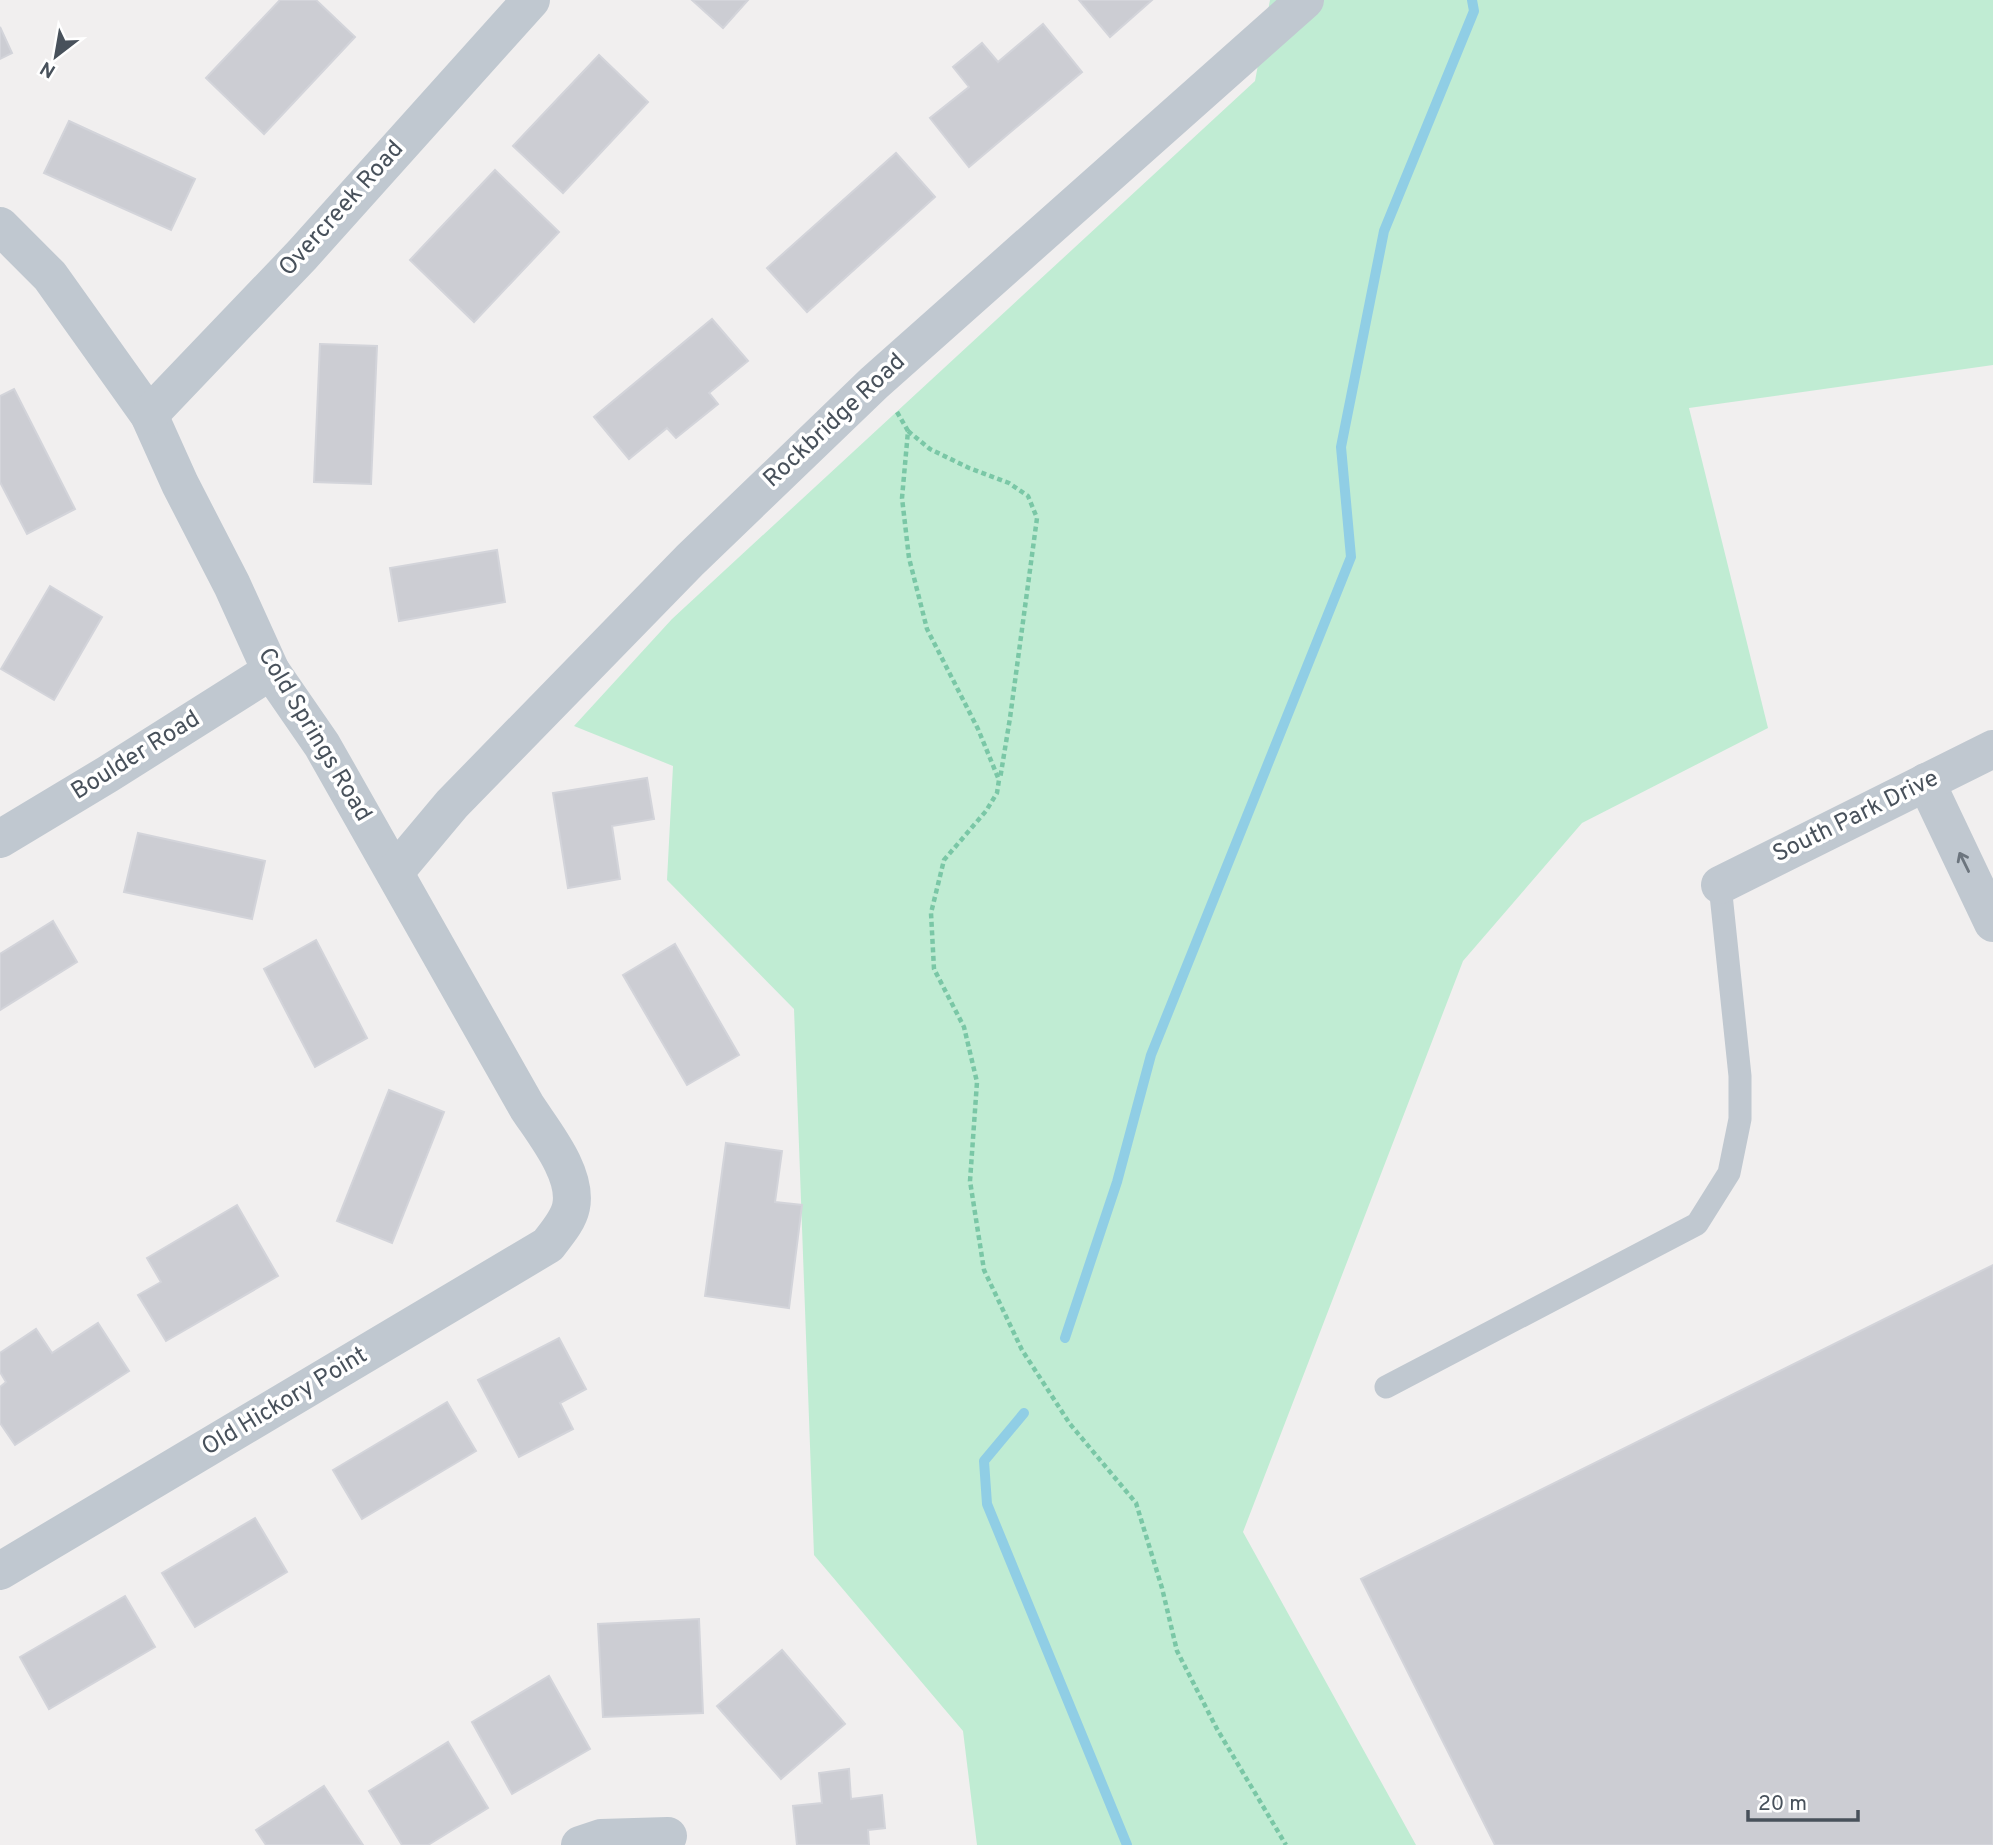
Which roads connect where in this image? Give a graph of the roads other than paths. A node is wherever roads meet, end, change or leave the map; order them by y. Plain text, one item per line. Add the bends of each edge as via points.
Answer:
1 (531, 0) edge
2 (1305, 0) edge
3 (0, 226) edge
4 (149, 415) junction
5 (271, 671) junction
6 (1993, 749) edge
7 (1926, 782) junction
8 (0, 839) edge
9 (395, 872) junction
10 (1720, 885) joint
11 (1993, 923) edge
12 (563, 1226) joint
13 (1386, 1387) dead end
14 (0, 1571) edge
15 (668, 1836) dead end
16 (579, 1845) edge

1 - 4 street, Overcreek Road via 302,255
2 - 9 street, Rockbridge Road via 874,383 690,560 452,804
3 - 4 street, Cold Springs Road via 50,276
4 - 5 street, Cold Springs Road
5 - 8 street, Boulder Road
5 - 9 street, Cold Springs Road via 322,745
6 - 7 street, South Park Drive
7 - 10 street, South Park Drive
11 -> 7 street
9 - 12 street, Cold Springs Road via 567,1175 571,1207
10 - 13 lane via 1740,1076 1740,1119 1729,1173 1697,1224
12 - 14 street, Old Hickory Point via 548,1245
15 - 16 street via 601,1838

